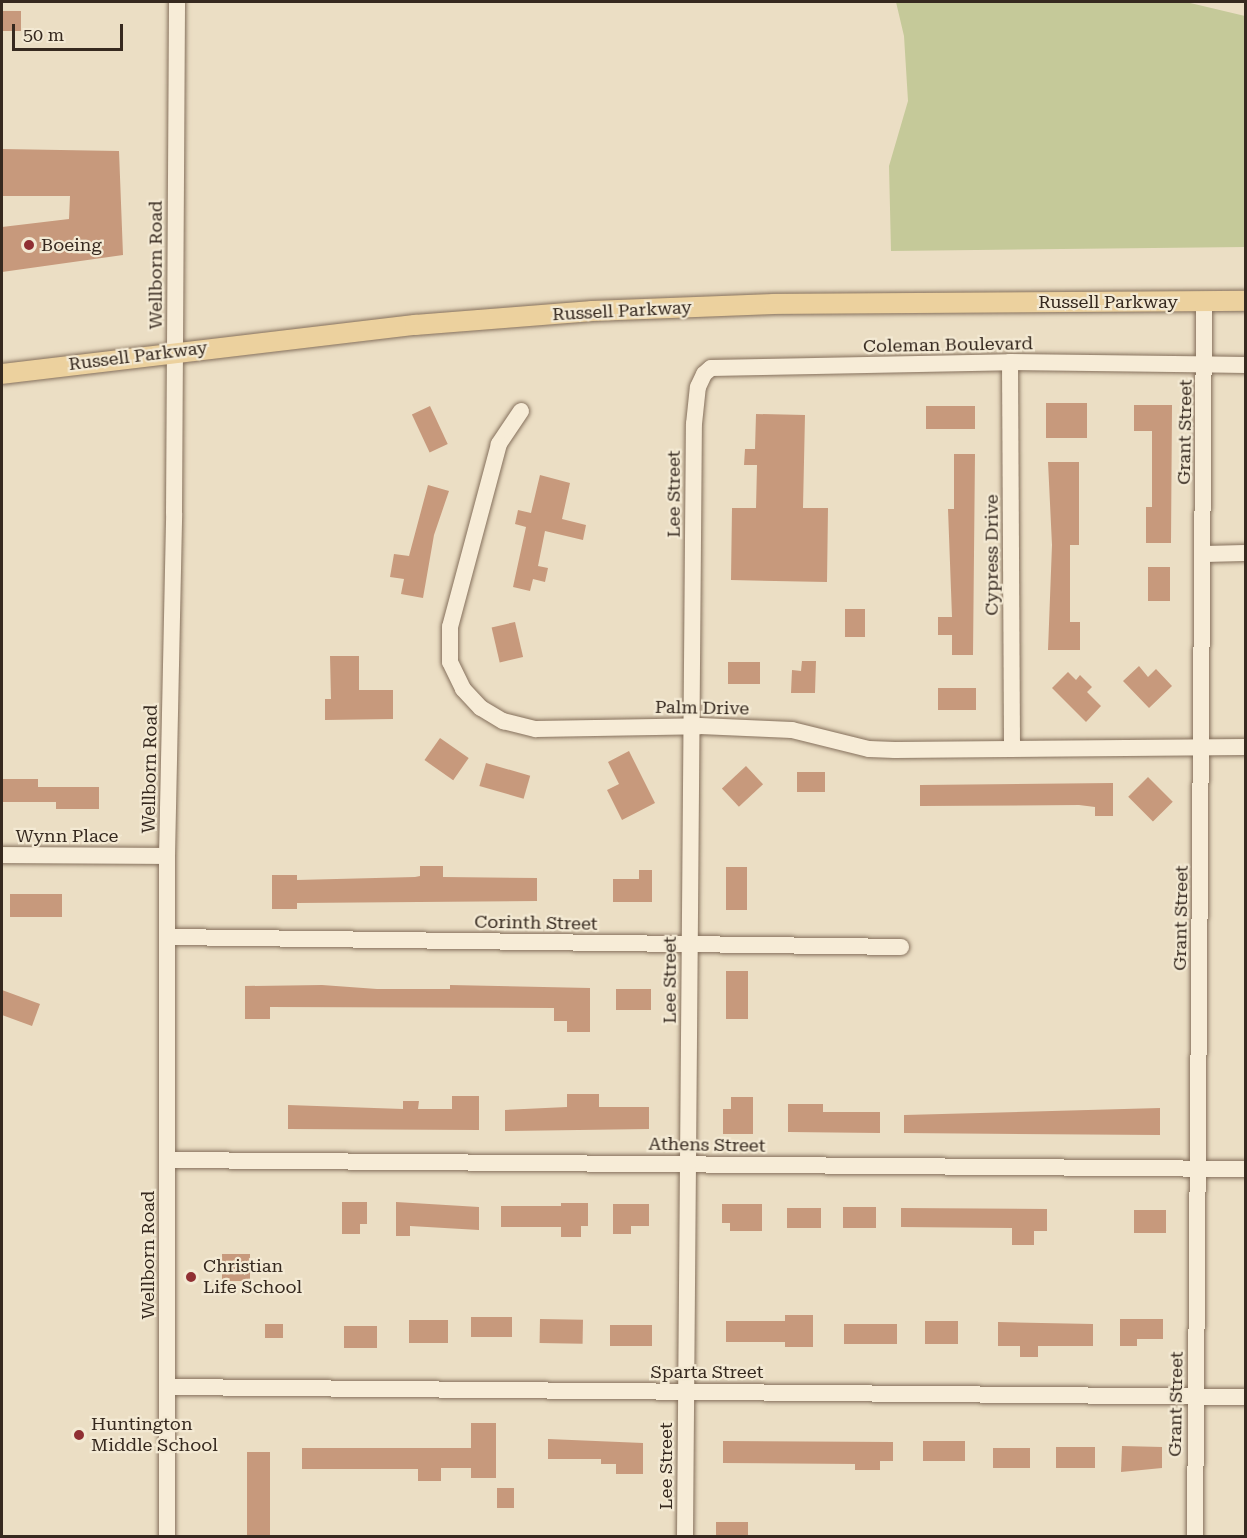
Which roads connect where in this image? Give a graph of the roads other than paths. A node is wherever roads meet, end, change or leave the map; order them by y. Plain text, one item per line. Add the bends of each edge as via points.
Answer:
1 (177, 2) edge
2 (1204, 301) junction
3 (1245, 301) edge
4 (175, 351) junction
5 (1010, 362) junction
6 (1205, 365) junction
7 (1245, 365) edge
8 (2, 374) edge
9 (521, 411) dead end
10 (694, 424) joint
11 (1245, 553) edge
12 (1203, 554) junction
13 (692, 726) junction
14 (1012, 747) junction
15 (1202, 747) junction
16 (1245, 747) edge
17 (2, 855) edge
18 (167, 856) junction
19 (169, 937) junction
20 (690, 945) junction
21 (901, 947) dead end
22 (168, 1160) junction
23 (688, 1164) junction
24 (1198, 1169) junction
25 (1245, 1169) edge
26 (168, 1387) junction
27 (686, 1391) junction
28 (1196, 1395) junction
29 (1245, 1396) edge
30 (167, 1536) edge
31 (685, 1536) edge
32 (1195, 1536) edge

1 - 4 street, Wellborn Road
2 - 3 main road, Russell Parkway
2 - 4 main road, Russell Parkway via 774,304 592,311
2 - 6 street, Grant Street
4 - 8 main road, Russell Parkway
4 - 18 street, Wellborn Road
5 - 6 street, Coleman Boulevard
5 - 10 street, Coleman Boulevard via 711,368 698,387
5 - 14 street, Cypress Drive
6 - 7 street, Coleman Boulevard
6 - 12 street, Grant Street
9 - 13 street, Palm Drive via 499,444 450,627 450,662 462,689 481,708 503,721 536,729
10 - 13 street, Lee Street
11 - 12 street
12 - 15 street, Grant Street
13 - 14 street, Palm Drive via 792,730 869,749
13 - 20 street, Lee Street
14 - 15 street, Palm Drive
15 - 16 street, Palm Drive
15 - 24 street, Grant Street
17 - 18 street, Wynn Place
18 - 19 street, Wellborn Road
19 - 20 street, Corinth Street
19 - 22 street, Wellborn Road
20 - 21 street, Corinth Street
20 - 23 street, Lee Street
22 - 23 street, Athens Street
22 - 26 street, Wellborn Road
23 - 24 street, Athens Street
23 - 27 street, Lee Street
24 - 25 street, Athens Street
24 - 28 street, Grant Street
26 - 27 street, Sparta Street
26 - 30 street, Wellborn Road
27 - 28 street, Sparta Street
27 - 31 street, Lee Street
28 - 29 street, Sparta Street
28 - 32 street, Grant Street

